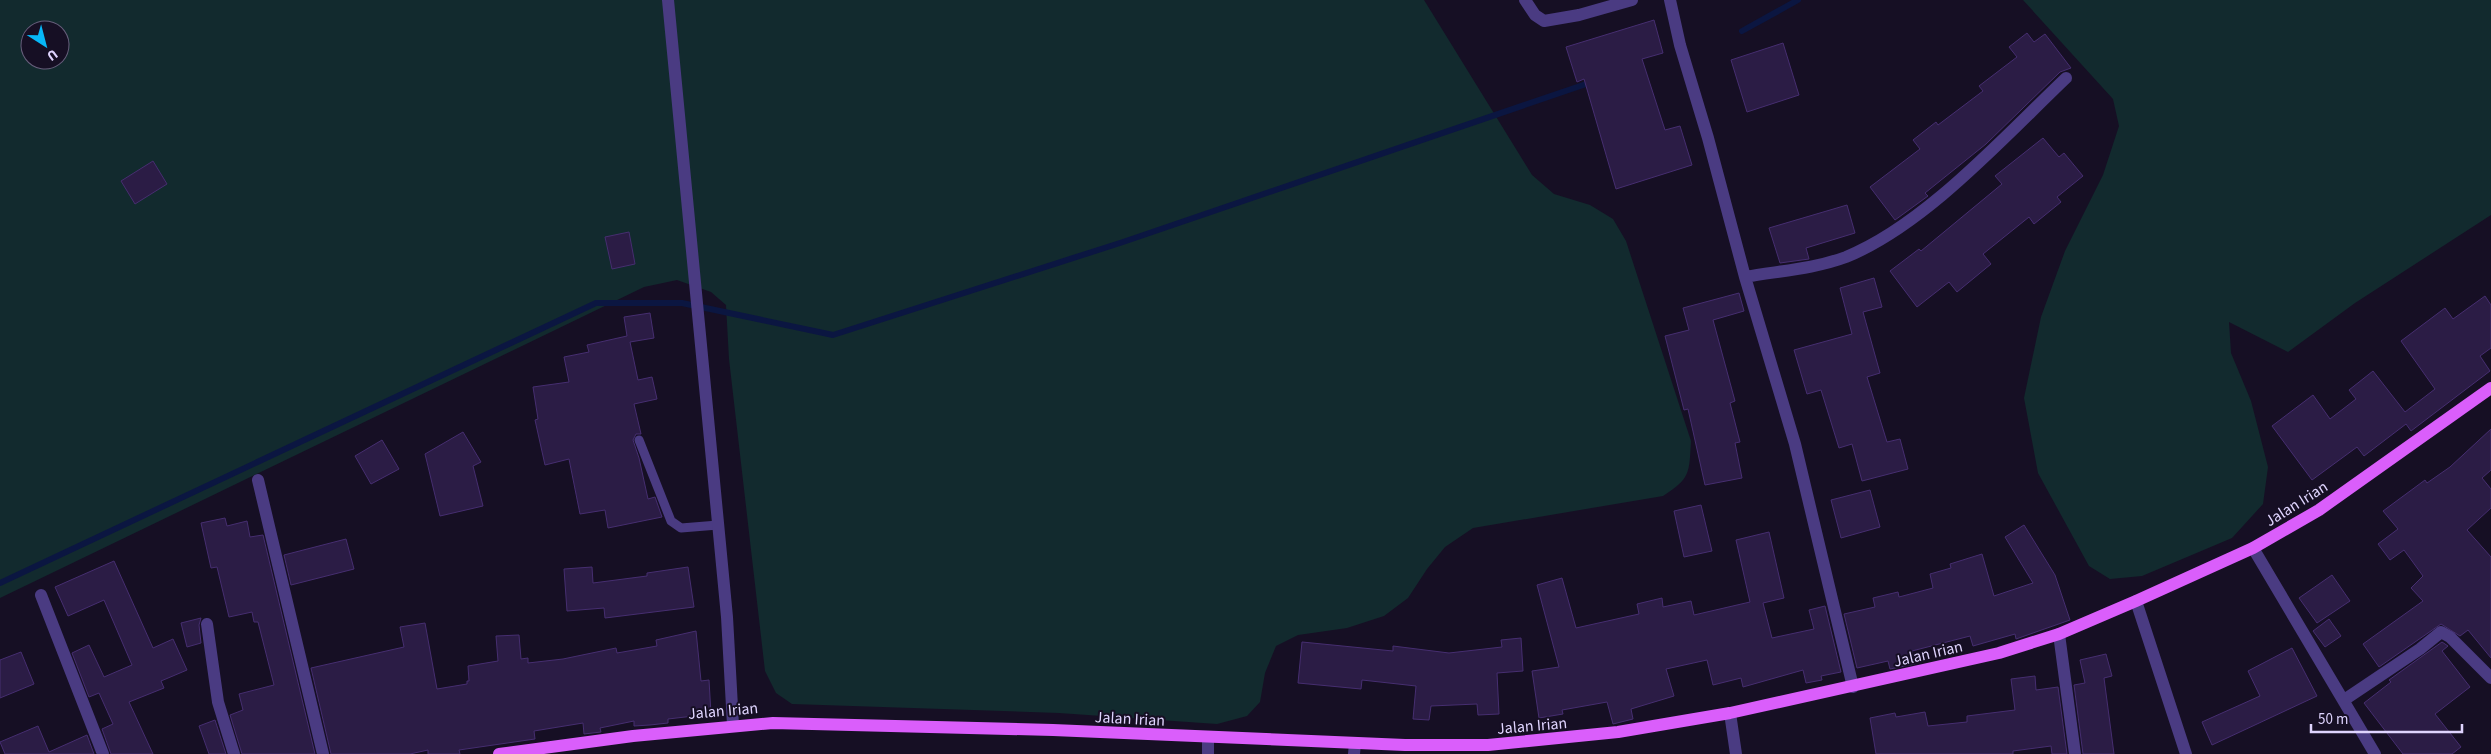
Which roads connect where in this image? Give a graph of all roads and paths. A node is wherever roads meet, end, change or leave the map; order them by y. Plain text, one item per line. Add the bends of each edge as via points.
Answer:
1 (668, 0) edge
2 (1526, 0) edge
3 (1632, 0) edge
4 (1670, 0) edge
5 (2066, 78) dead end
6 (1745, 276) junction
7 (2491, 388) edge
8 (639, 440) dead end
9 (258, 480) dead end
10 (718, 525) junction
11 (2253, 548) junction
12 (41, 595) dead end
13 (2136, 601) junction
14 (207, 624) dead end
15 (2059, 634) junction
16 (2491, 678) edge
17 (1853, 687) junction
18 (2344, 700) junction
19 (1730, 713) junction
20 (733, 725) junction
21 (1208, 738) junction
22 (1354, 748) edge
23 (1488, 750) edge
24 (103, 754) edge
25 (234, 754) edge
26 (323, 754) edge
27 (500, 754) edge
28 (1208, 754) edge
29 (1736, 754) edge
30 (2075, 754) edge
31 (2186, 754) edge
32 (2375, 754) edge

1 - 10 street
2 - 3 street via 1535,15 1544,21
4 - 6 street
5 - 6 street via 1948,188 1909,220 1868,247 1843,258 1810,266
6 - 17 street via 1795,444
7 - 11 main road, Jalan Irian via 2319,510
8 - 10 lane via 671,521 681,528
9 - 26 street
10 - 20 street
11 - 13 main road, Jalan Irian
11 - 18 street
12 - 24 street
13 - 15 main road, Jalan Irian
13 - 31 street
14 - 25 street via 218,702
15 - 17 main road, Jalan Irian via 1999,653
15 - 30 street
16 - 18 street via 2441,632
17 - 19 main road, Jalan Irian
18 - 32 street
19 - 23 main road, Jalan Irian
19 - 29 street
20 - 21 main road, Jalan Irian via 817,722
20 - 27 main road, Jalan Irian via 550,745
21 - 22 main road, Jalan Irian
21 - 28 street
22 - 23 main road, Jalan Irian

